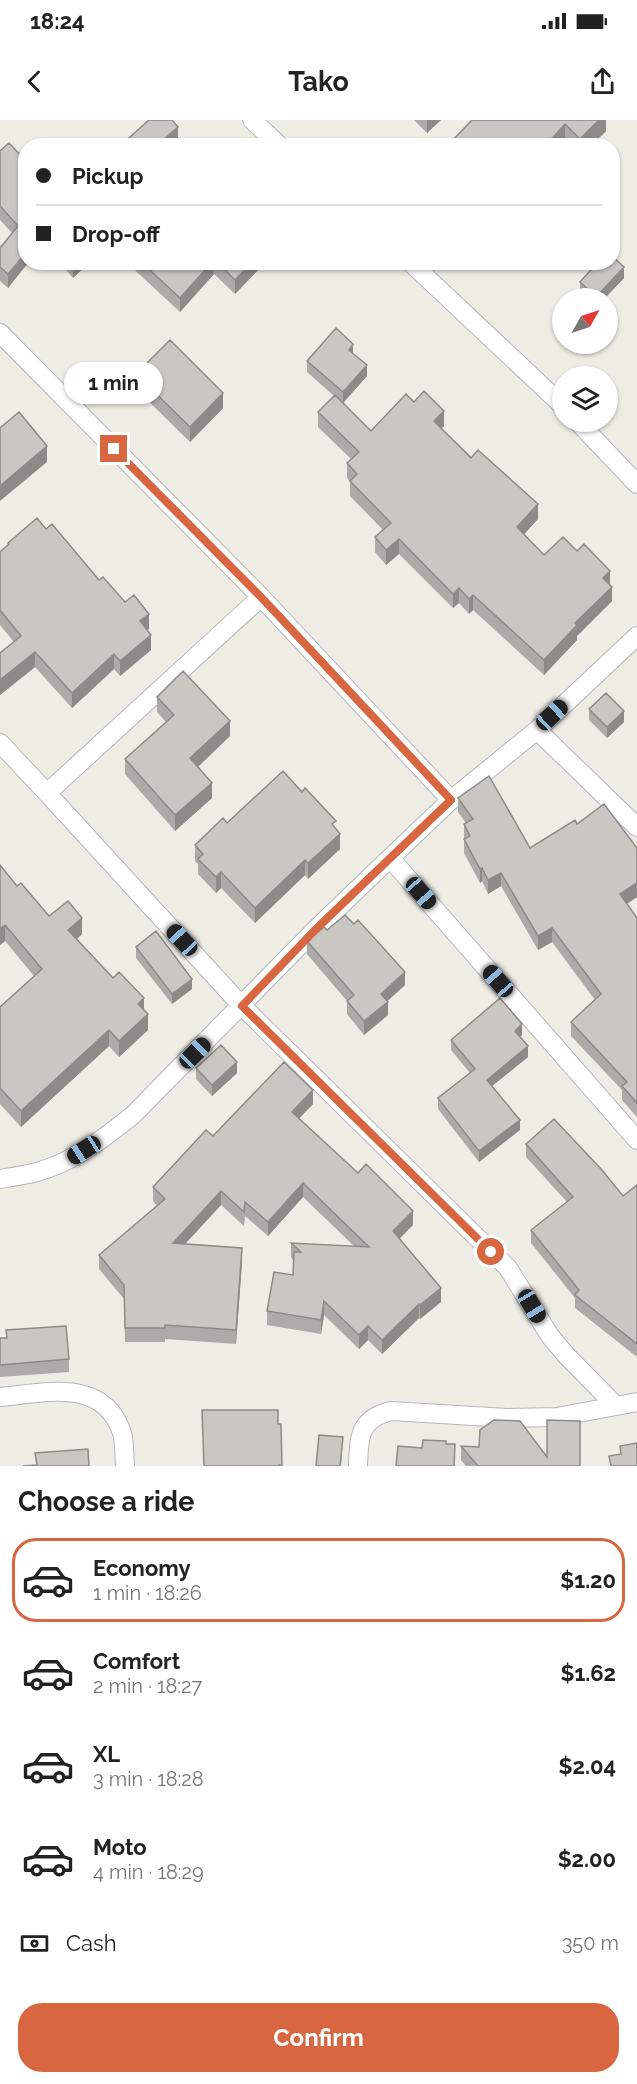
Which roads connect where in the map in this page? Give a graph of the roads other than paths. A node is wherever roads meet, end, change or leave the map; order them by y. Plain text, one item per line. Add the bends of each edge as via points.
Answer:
1 (252, 120) edge
2 (271, 138) edge
3 (419, 270) edge
4 (0, 333) edge
5 (552, 396) edge
6 (588, 432) edge
7 (637, 484) edge
8 (261, 597) junction
9 (637, 636) edge
10 (537, 730) junction
11 (0, 742) edge
12 (47, 793) junction
13 (451, 800) junction
14 (637, 827) edge
15 (390, 858) junction
16 (242, 1006) junction
17 (637, 1140) edge
18 (0, 1179) edge
19 (0, 1397) edge
20 (637, 1402) edge
21 (616, 1406) junction
22 (125, 1466) edge
23 (358, 1466) edge

1 - 2 street
3 - 5 street
4 - 8 street
6 - 7 street
8 - 12 street
8 - 13 street
9 - 10 street
10 - 13 street
10 - 14 street
11 - 12 street
12 - 16 street
13 - 15 street
15 - 16 street
15 - 17 street
16 - 18 street via 134,1115 100,1141 48,1168
16 - 21 street via 508,1268 550,1336
19 - 22 street via 67,1391 104,1403 116,1417 123,1435
20 - 21 street
21 - 23 street via 557,1417 391,1411 366,1423 361,1433

